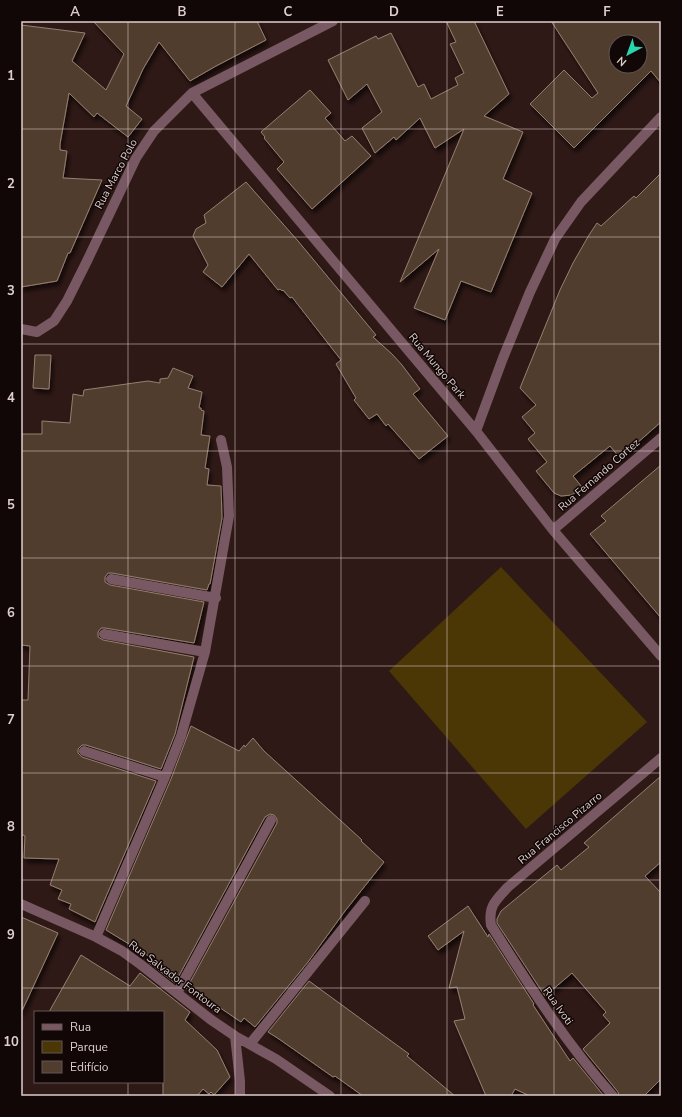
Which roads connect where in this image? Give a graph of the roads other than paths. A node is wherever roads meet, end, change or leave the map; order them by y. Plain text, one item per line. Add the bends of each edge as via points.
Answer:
1 (333, 21) edge
2 (192, 94) junction
3 (661, 117) edge
4 (21, 329) edge
5 (476, 431) junction
6 (661, 438) edge
7 (221, 440) dead end
8 (553, 530) junction
9 (111, 579) dead end
10 (216, 598) junction
11 (104, 634) dead end
12 (205, 652) junction
13 (661, 656) edge
14 (84, 751) dead end
15 (661, 758) edge
16 (165, 777) junction
17 (271, 820) dead end
18 (365, 901) dead end
19 (21, 904) edge
20 (491, 925) joint
21 (96, 937) junction
22 (177, 993) junction
23 (235, 1036) junction
24 (250, 1044) junction
25 (240, 1096) edge
26 (330, 1096) edge
27 (613, 1096) edge

1 - 2 street, Rua Marco Polo
2 - 4 street, Rua Marco Polo via 154,131 136,158 67,301 54,321 37,332
2 - 5 street, Rua Mungo Park
3 - 5 street via 581,202 555,239 518,321
5 - 8 street, Rua Mungo Park
6 - 8 street, Rua Fernando Cortez
7 - 10 street via 227,468 229,516
8 - 13 street, Rua Mungo Park
9 - 10 street
10 - 12 street
11 - 12 street
12 - 16 street via 182,736
14 - 16 street
15 - 20 street, Rua Francisco Pizarro via 508,887 492,906 489,915
16 - 21 street
17 - 22 street
18 - 24 street
19 - 21 street, Rua Salvador Fontoura
20 - 27 street, Rua Ivoti via 570,1044
21 - 22 street, Rua Salvador Fontoura via 122,951
22 - 23 street, Rua Salvador Fontoura
23 - 24 street, Rua Salvador Fontoura
23 - 25 street
24 - 26 street, Rua Salvador Fontoura

